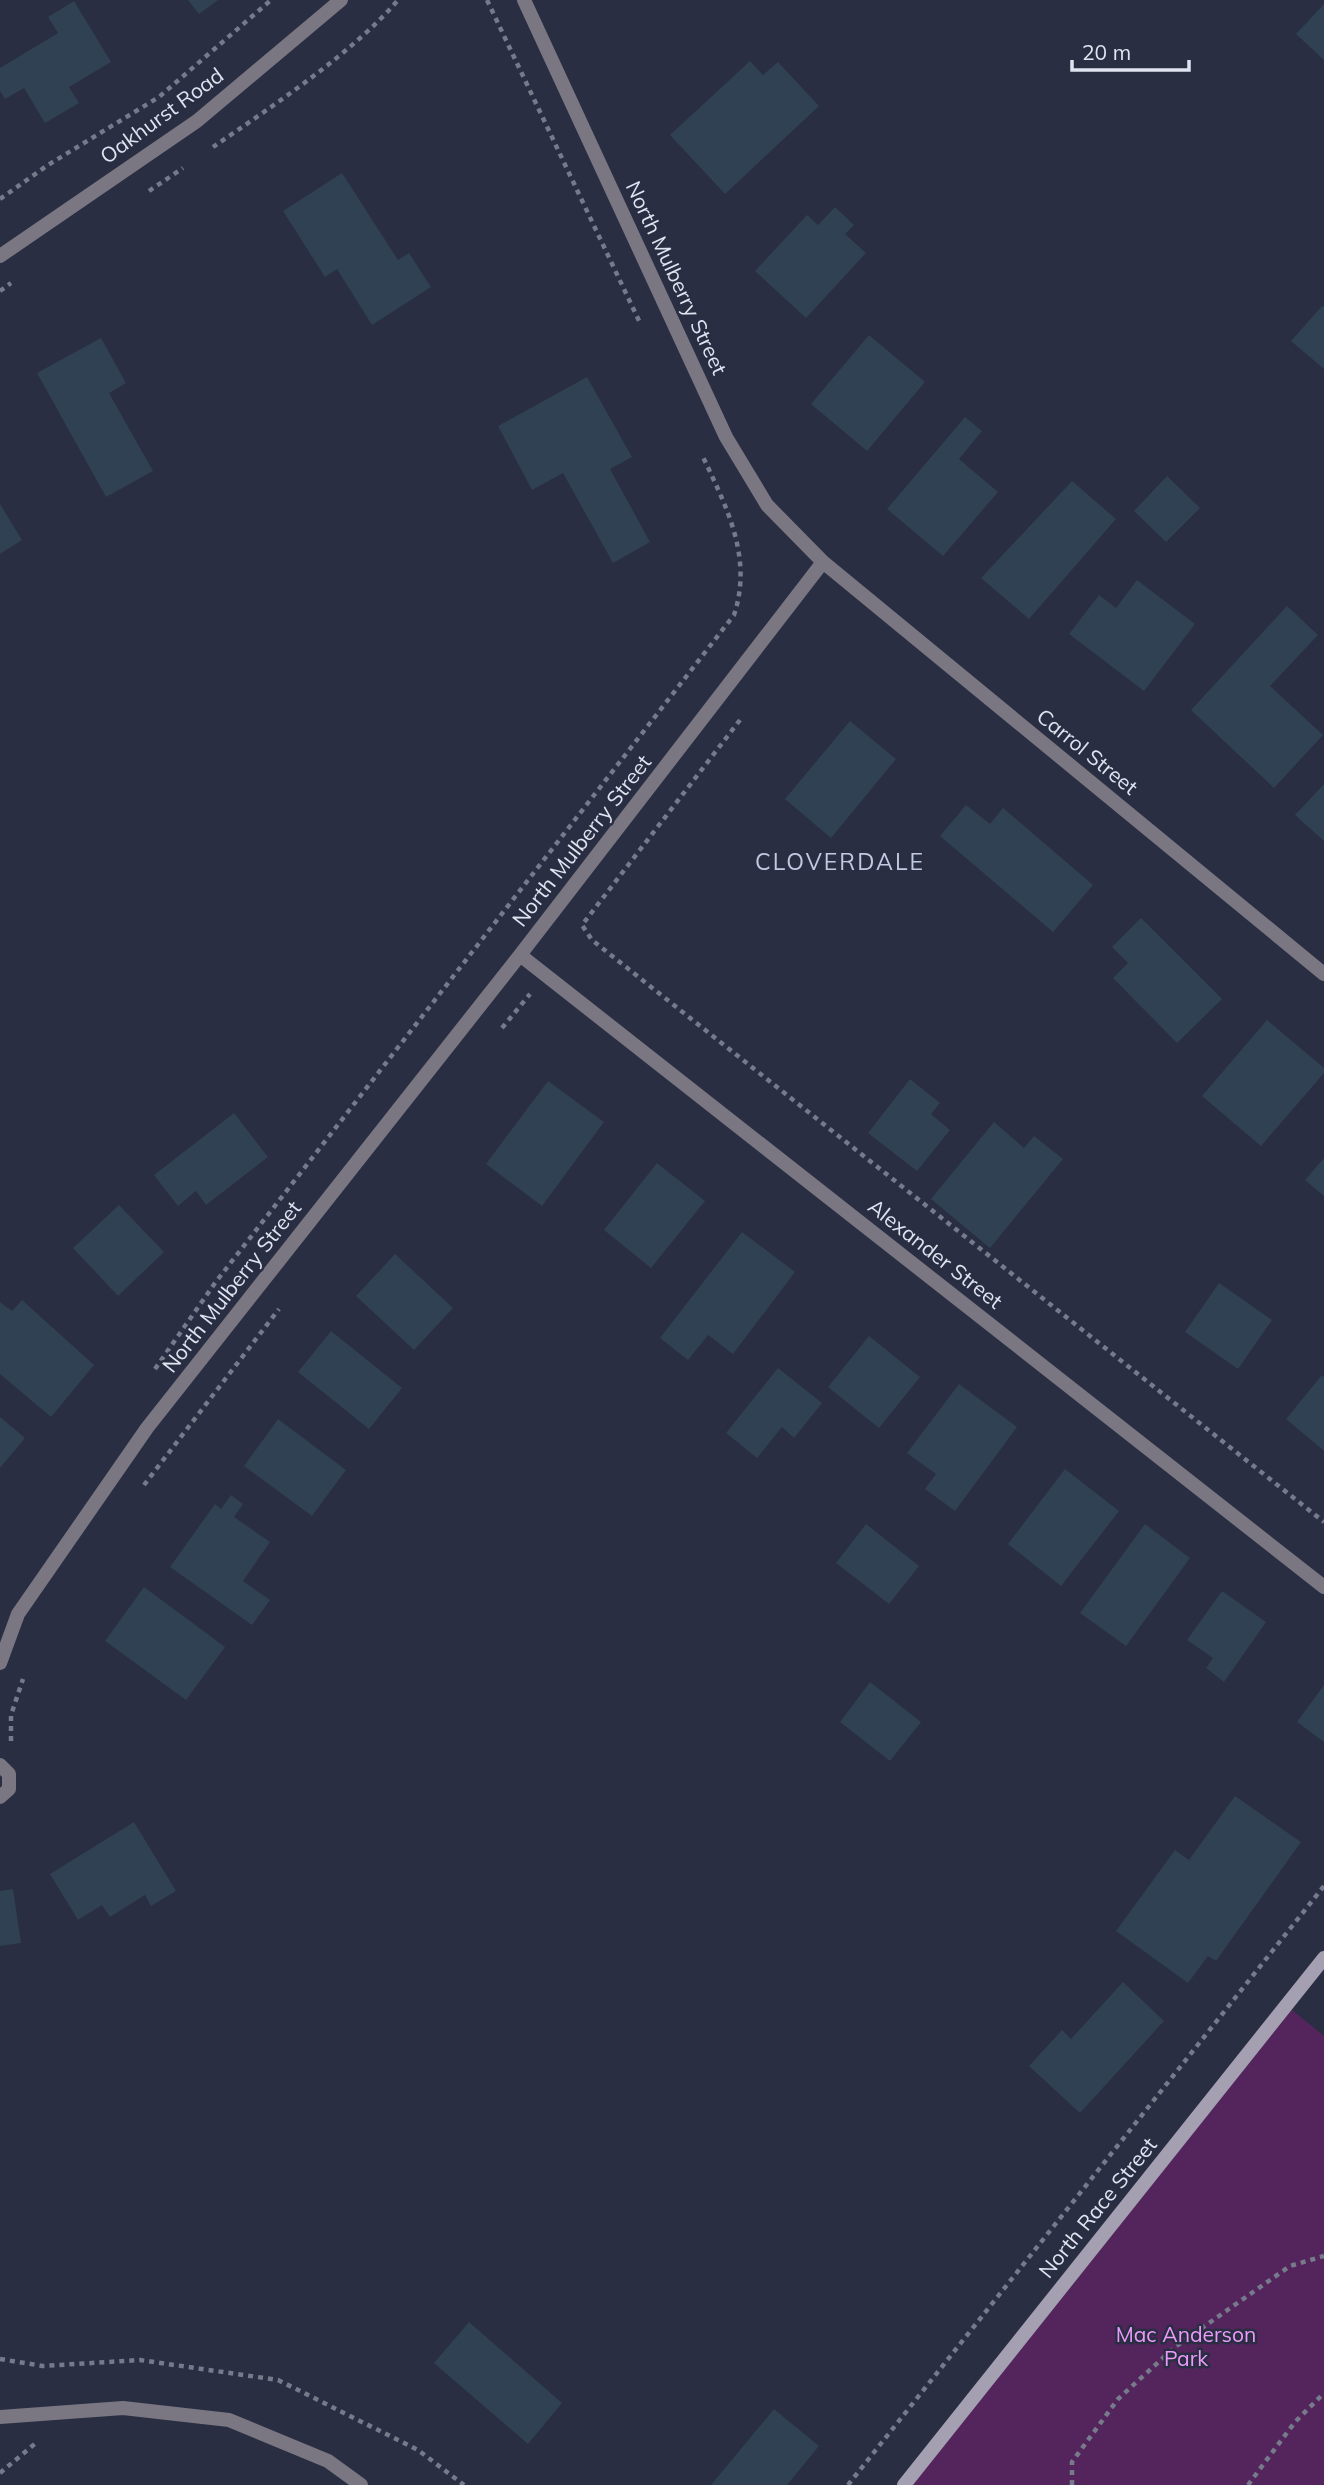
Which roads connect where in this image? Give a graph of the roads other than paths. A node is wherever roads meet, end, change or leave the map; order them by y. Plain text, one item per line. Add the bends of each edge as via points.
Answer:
1 (341, 0) edge
2 (524, 0) edge
3 (0, 256) edge
4 (823, 562) junction
5 (520, 955) junction
6 (1324, 974) edge
7 (1324, 1587) edge
8 (0, 1663) edge
9 (0, 1765) edge
10 (0, 1797) edge
11 (1324, 1958) edge
12 (0, 2417) edge
13 (361, 2485) edge
14 (904, 2485) edge

1 - 3 street, Oakhurst Road via 197,121
2 - 4 street, North Mulberry Street via 726,437 767,505
4 - 5 street, North Mulberry Street
4 - 6 street, Carrol Street
5 - 7 street, Alexander Street
5 - 8 street, North Mulberry Street via 147,1428 18,1614
9 - 10 street via 9,1774 9,1789
11 - 14 street, North Race Street
12 - 13 street via 123,2408 229,2420 328,2461

